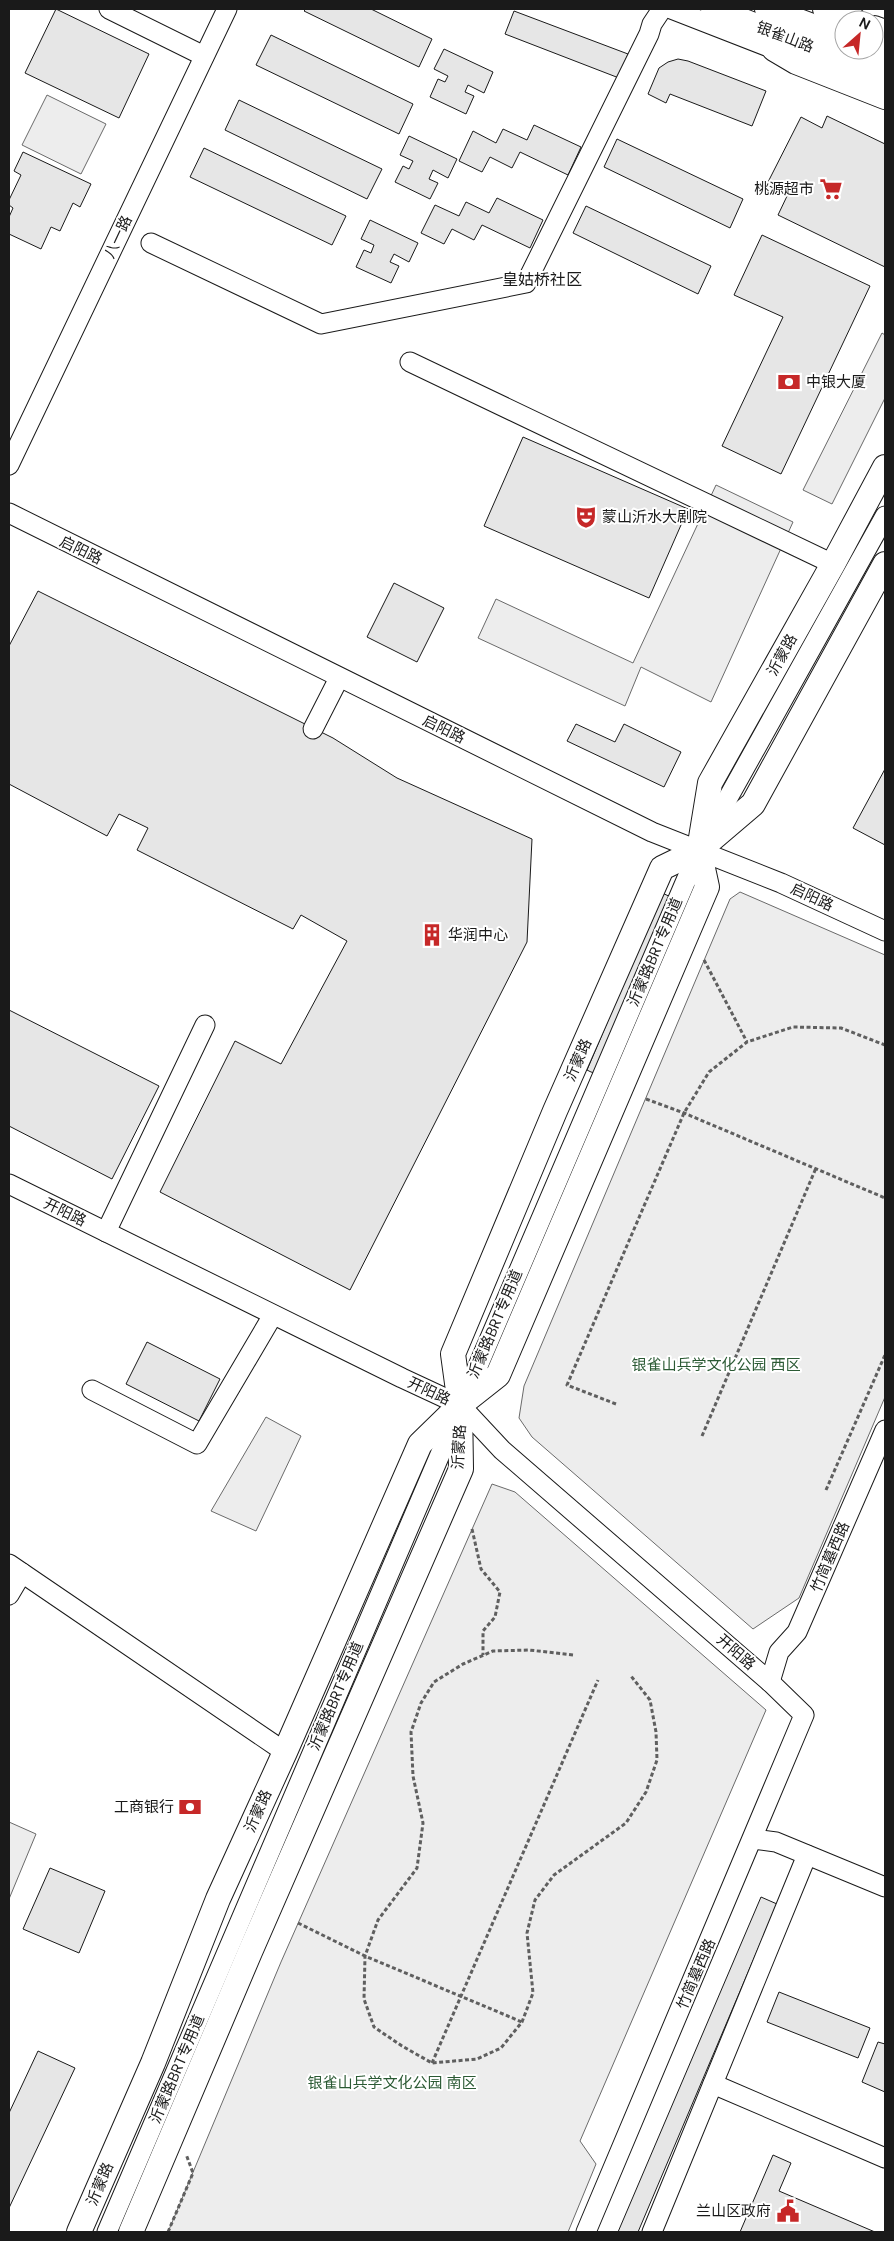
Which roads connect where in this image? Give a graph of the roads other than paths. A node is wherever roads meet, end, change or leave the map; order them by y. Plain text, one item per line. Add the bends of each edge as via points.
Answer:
1 (109, 9) edge
2 (227, 9) edge
3 (662, 9) edge
4 (671, 9) edge
5 (713, 9) edge
6 (764, 18) edge
7 (834, 36) edge
8 (774, 49) junction
9 (204, 56) junction
10 (885, 76) edge
11 (885, 97) edge
12 (151, 243) dead end
13 (410, 362) dead end
14 (9, 465) edge
15 (885, 467) edge
16 (9, 513) edge
17 (885, 516) edge
18 (833, 564) junction
19 (885, 564) edge
20 (339, 678) junction
21 (313, 729) dead end
22 (699, 850) junction
23 (885, 931) edge
24 (205, 1025) dead end
25 (9, 1184) edge
26 (106, 1232) junction
27 (273, 1315) junction
28 (92, 1390) dead end
29 (460, 1405) junction
30 (885, 1430) edge
31 (880, 1457) edge
32 (15, 1569) edge
33 (9, 1596) edge
34 (770, 1682) junction
35 (804, 1715) joint
36 (285, 1752) junction
37 (753, 1839) junction
38 (807, 1855) junction
39 (885, 1886) edge
40 (713, 2084) junction
41 (885, 2158) edge
42 (79, 2232) edge
43 (107, 2232) edge
44 (131, 2232) edge
45 (586, 2232) edge
46 (652, 2232) edge

1 - 9 street
2 - 9 street, 八一路
3 - 12 street via 526,283 321,324
4 - 8 street
5 - 6 main road, 银雀山路
6 - 7 main road, 银雀山路
6 - 8 main road
6 - 10 main road, 银雀山路
8 - 11 main road via 796,62
9 - 14 street, 八一路
13 - 18 street
15 - 18 main road, 沂蒙路
16 - 20 street, 启阳路
17 - 22 street
18 - 22 main road, 沂蒙路 via 710,783
19 - 22 main road, 沂蒙路 via 753,804
20 - 21 street
20 - 22 street, 启阳路 via 656,834
22 - 23 street, 启阳路
22 - 29 main road, 沂蒙路 via 707,887 498,1375
22 - 29 main road, 沂蒙路 via 662,868 555,1112 453,1354
24 - 26 street
25 - 26 street, 开阳路
26 - 27 street, 开阳路
27 - 28 street via 197,1444
27 - 29 street, 开阳路
29 - 34 street, 开阳路 via 502,1450
29 - 36 main road, 沂蒙路 via 420,1444
29 - 43 street, 沂蒙路BRT专用道
29 - 44 main road, 沂蒙路 via 461,1470
30 - 31 street, 竹简墓西路
31 - 34 street, 竹简墓西路 via 797,1632 779,1652
32 - 33 street
32 - 36 street
34 - 35 street, 开阳路
35 - 37 street, 竹简墓西路
36 - 42 main road, 沂蒙路 via 218,1899 153,2063
37 - 38 street via 776,1842
37 - 45 street, 竹简墓西路
38 - 39 street
38 - 40 street
40 - 41 street
40 - 46 street

